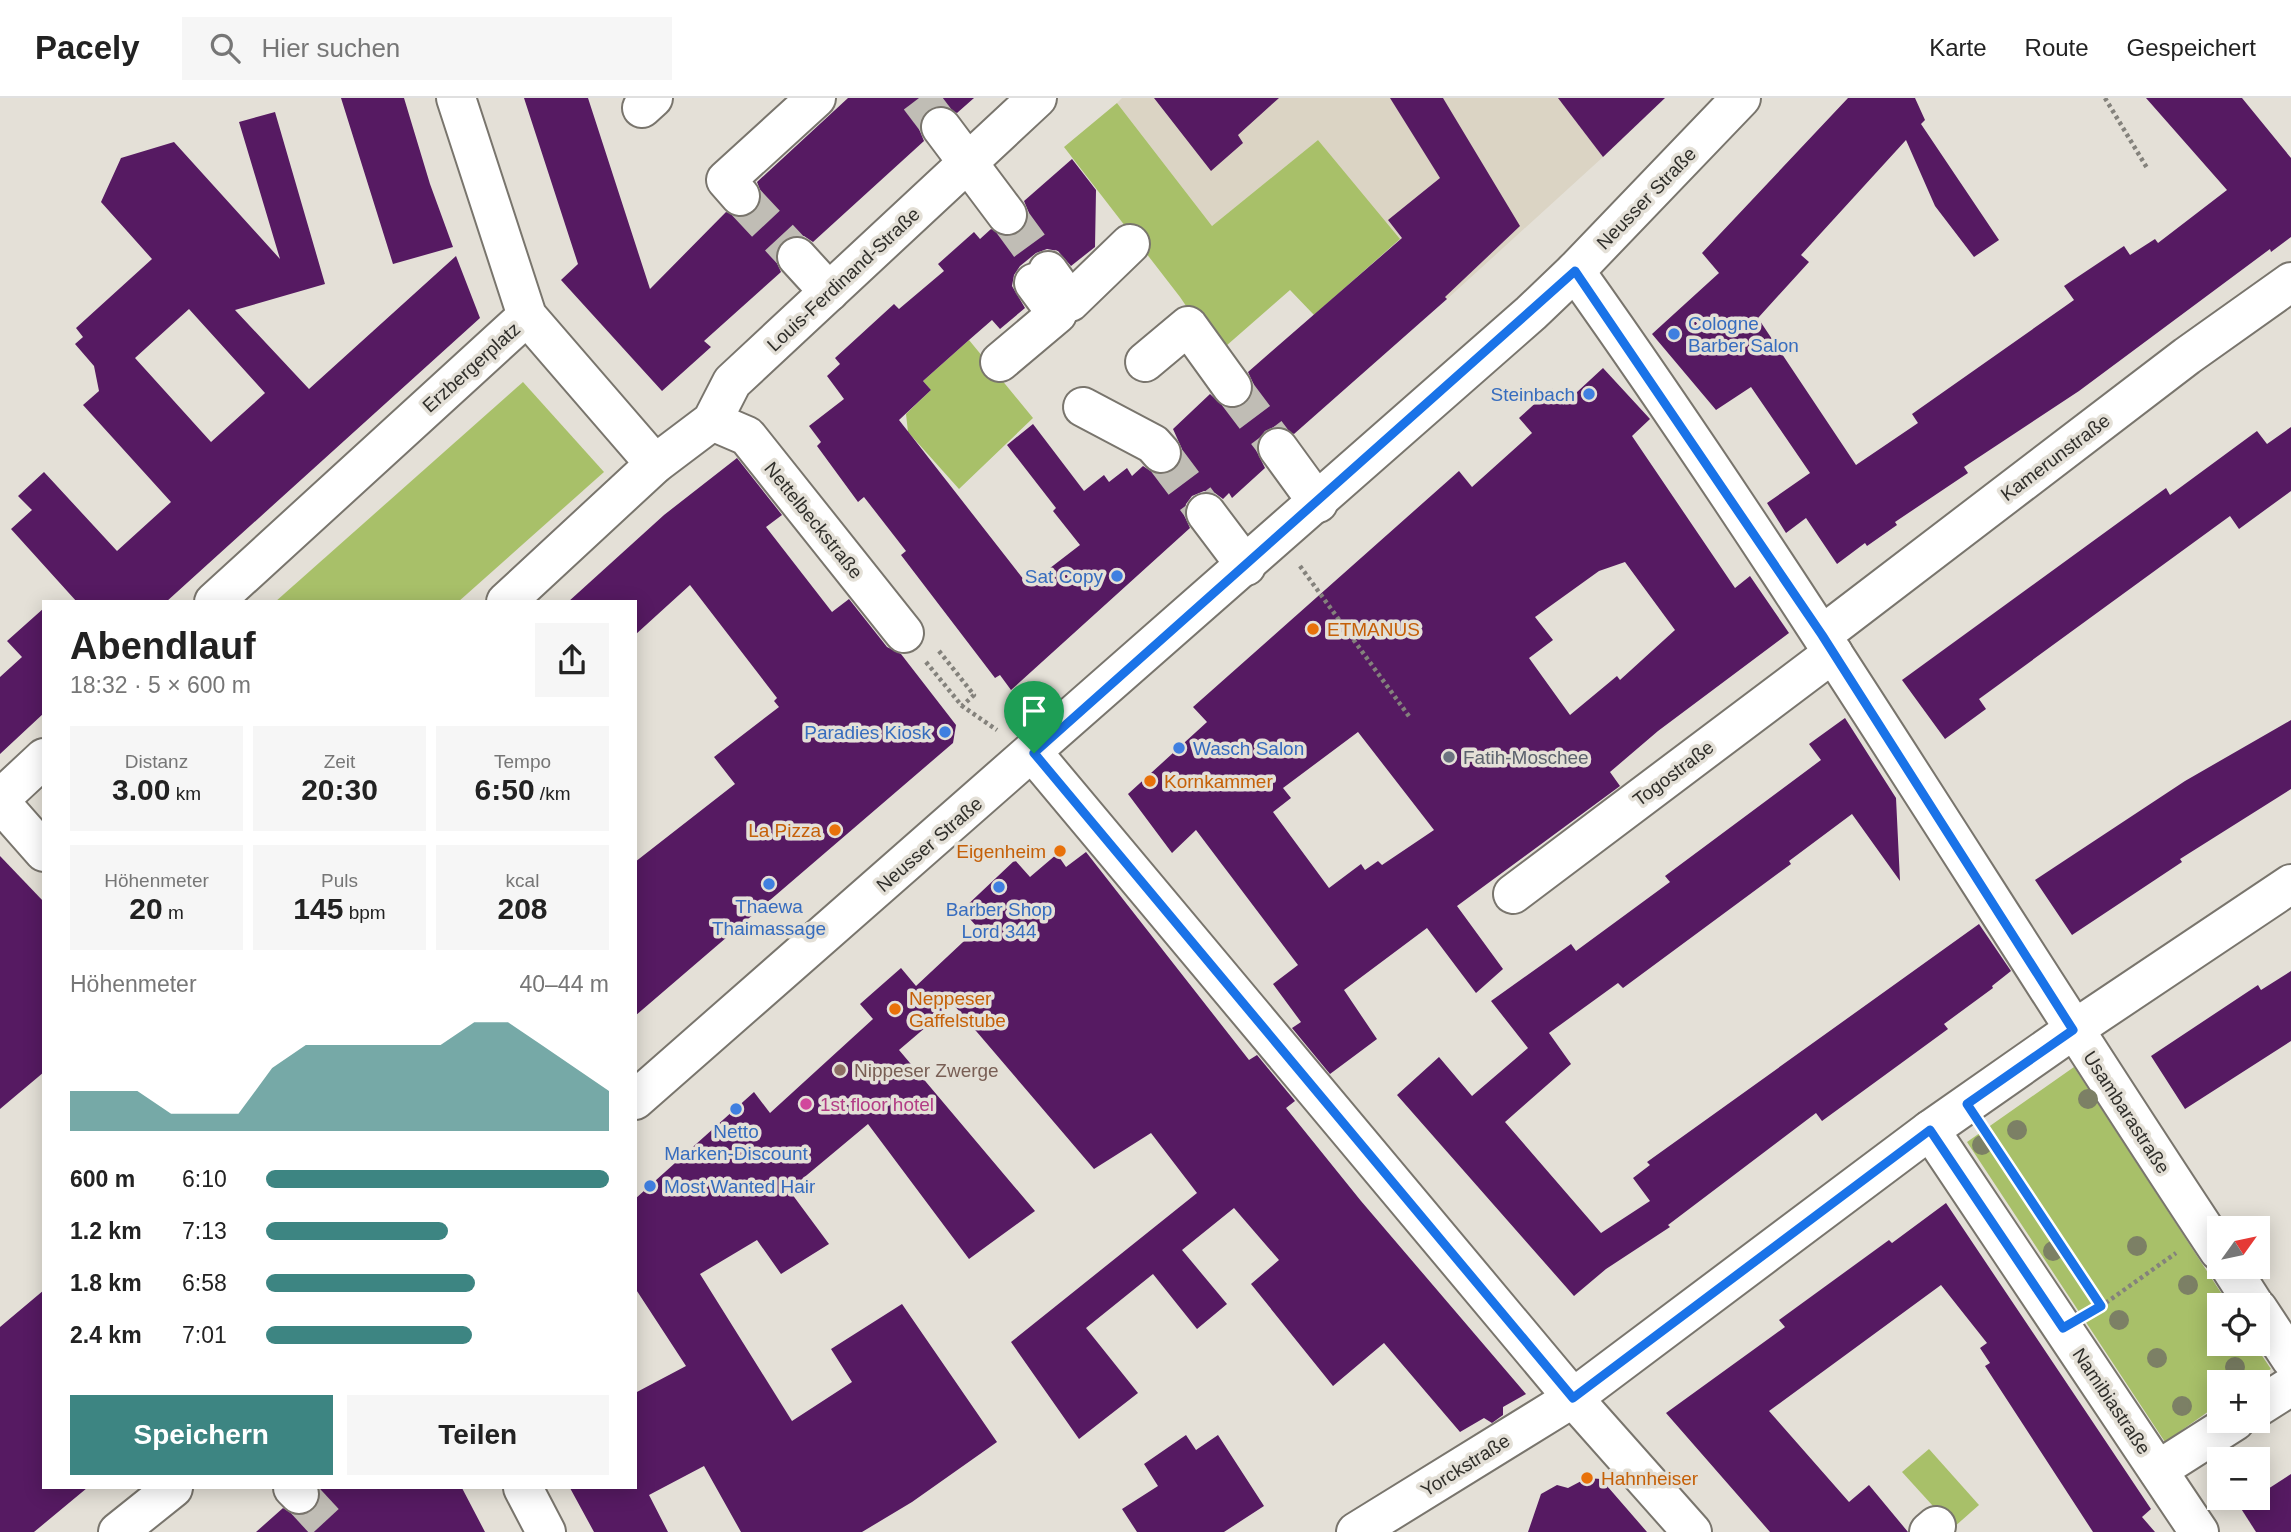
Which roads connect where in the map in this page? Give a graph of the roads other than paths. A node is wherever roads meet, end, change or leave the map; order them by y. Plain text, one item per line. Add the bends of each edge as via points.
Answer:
1 (456, 98) edge
2 (816, 98) edge
3 (1037, 98) edge
4 (1741, 98) edge
5 (941, 127) tunnel mouth
6 (960, 170) junction
7 (740, 196) tunnel mouth
8 (999, 222) tunnel mouth
9 (1130, 244) dead end
10 (797, 257) tunnel mouth
11 (1575, 271) junction
12 (2291, 282) edge
13 (829, 292) junction
14 (527, 316) junction
15 (1000, 362) dead end
16 (1145, 362) dead end
17 (1232, 387) tunnel mouth
18 (1083, 407) dead end
19 (712, 421) junction
20 (1278, 448) tunnel mouth
21 (1161, 453) tunnel mouth
22 (656, 464) junction
23 (1318, 503) junction
24 (1206, 513) tunnel mouth
25 (1246, 566) junction
26 (216, 600) edge
27 (508, 600) edge
28 (1828, 644) junction
29 (914, 646) road end
30 (1034, 753) junction
31 (42, 760) edge
32 (0, 800) edge
33 (42, 850) edge
34 (2291, 884) edge
35 (1513, 894) dead end
36 (2073, 1030) junction
37 (637, 1099) edge
38 (1930, 1130) junction
39 (2207, 1232) edge
40 (2270, 1328) edge
41 (2291, 1359) edge
42 (2291, 1386) edge
43 (1573, 1398) junction
44 (2270, 1399) edge
45 (2216, 1433) edge
46 (2158, 1470) junction
47 (172, 1489) edge
48 (524, 1489) edge
49 (118, 1532) edge
50 (546, 1532) edge
51 (1356, 1532) edge
52 (1692, 1532) edge
53 (2199, 1532) edge

1 - 14 street
2 - 7 street via 726,180
3 - 6 street, Louis-Ferdinand-Straße
4 - 11 street, Neusser Straße
5 - 6 street
6 - 8 street
6 - 13 street, Louis-Ferdinand-Straße
9 - 15 street via 1070,302 1041,277 1057,314
10 - 13 street
11 - 23 street, Neusser Straße
11 - 28 street, Usambarastraße
12 - 28 street, Kamerunstraße via 2187,356
13 - 19 street, Louis-Ferdinand-Straße via 732,382
14 - 22 street, Erzbergerplatz
14 - 26 street, Erzbergerplatz
16 - 17 street via 1188,326
18 - 21 street via 1153,444
19 - 22 street, Louis-Ferdinand-Straße
19 - 29 street, Nettelbeckstraße via 747,436
20 - 23 street
22 - 27 street
23 - 25 street, Neusser Straße
24 - 25 street
25 - 30 street, Neusser Straße
28 - 35 street, Togostraße
28 - 36 street, Usambarastraße
30 - 37 street, Neusser Straße
30 - 43 street
31 - 32 street
32 - 33 street
34 - 36 street, Yorckstraße
36 - 38 street, Yorckstraße
36 - 39 street, Usambarastraße
38 - 43 street, Yorckstraße
38 - 46 street, Namibiastraße
40 - 41 street
42 - 44 street
43 - 51 street, Yorckstraße
43 - 52 street
45 - 46 street
46 - 53 street, Namibiastraße
47 - 49 street
48 - 50 street

